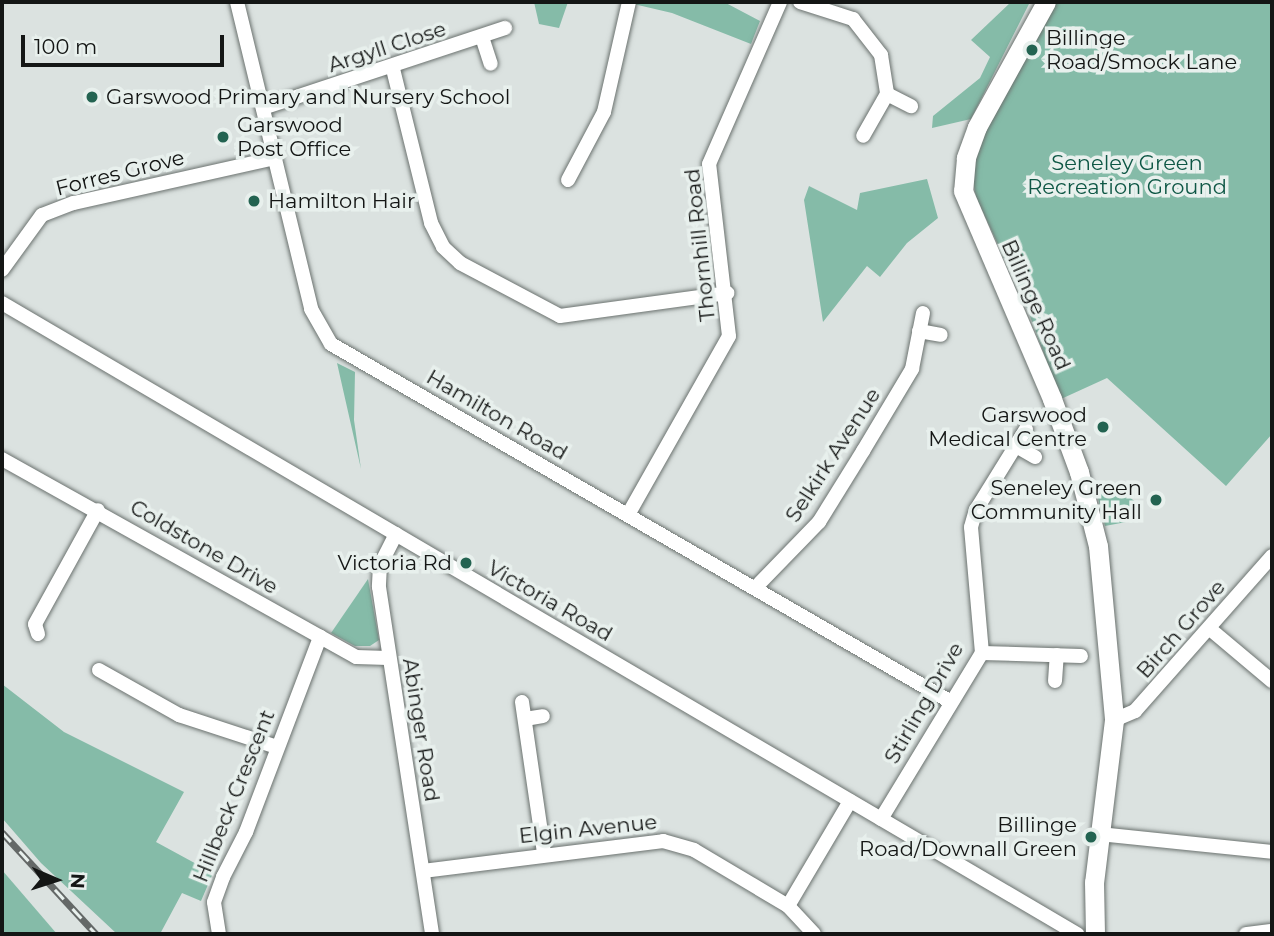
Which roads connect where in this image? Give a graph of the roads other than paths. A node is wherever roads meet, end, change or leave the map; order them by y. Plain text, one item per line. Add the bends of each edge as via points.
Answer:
1 (237, 2) edge
2 (629, 2) edge
3 (780, 2) edge
4 (800, 2) edge
5 (1046, 2) edge
6 (505, 28) dead end
7 (482, 37) junction
8 (491, 64) dead end
9 (393, 69) junction
10 (887, 94) junction
11 (911, 106) dead end
12 (263, 108) junction
13 (863, 136) dead end
14 (275, 158) junction
15 (568, 180) dead end
16 (2, 270) edge
17 (727, 293) junction
18 (2, 303) edge
19 (923, 313) dead end
20 (919, 331) junction
21 (942, 335) dead end
22 (1027, 429) dead end
23 (1016, 446) junction
24 (1035, 457) dead end
25 (2, 459) edge
26 (98, 510) junction
27 (629, 513) junction
28 (396, 534) junction
29 (1272, 556) edge
30 (756, 587) junction
31 (33, 628) dead end
32 (1210, 629) junction
33 (320, 637) junction
34 (982, 653) junction
35 (1057, 655) junction
36 (1081, 656) dead end
37 (388, 657) junction
38 (110, 671) dead end
39 (1055, 681) dead end
40 (1272, 681) edge
41 (522, 702) dead end
42 (951, 702) junction
43 (543, 716) dead end
44 (525, 719) junction
45 (1114, 720) junction
46 (277, 747) junction
47 (850, 801) junction
48 (881, 819) junction
49 (1099, 834) junction
50 (1272, 852) edge
51 (544, 853) junction
52 (423, 871) junction
53 (788, 906) junction
54 (1271, 931) edge
55 (219, 934) edge
56 (432, 934) edge
57 (814, 934) edge
58 (1077, 934) edge
59 (1095, 934) edge
60 (1246, 934) edge

1 - 12 street, Hamilton Road
2 - 15 street via 604,112
3 - 17 street, Thornhill Road via 709,164
4 - 10 street via 853,19 865,30 881,55
5 - 45 main road, Billinge Road via 977,127 966,158 963,191 1079,472 1101,567
6 - 7 street, Argyll Close
7 - 8 street
7 - 9 street, Argyll Close
9 - 12 street, Argyll Close
9 - 17 street via 431,223 443,247 460,263 560,316
10 - 11 street
10 - 13 street
12 - 14 street, Hamilton Road
14 - 16 street, Forres Grove via 74,203 43,215
14 - 27 street, Hamilton Road via 311,309 331,344
17 - 27 street, Thornhill Road via 729,336
18 - 28 street, Victoria Road
19 - 20 street, Selkirk Avenue
20 - 21 street
20 - 30 street, Selkirk Avenue via 912,369 819,522
22 - 23 street, Stirling Drive
23 - 24 street
23 - 34 street, Stirling Drive via 976,510 971,527
25 - 26 street, Coldstone Drive
26 - 31 street
26 - 33 street, Coldstone Drive
27 - 30 street, Hamilton Road
28 - 37 street, Abinger Road via 379,571
28 - 47 street, Victoria Road
29 - 32 street, Birch Grove
30 - 42 street, Hamilton Road
32 - 40 street
32 - 45 street, Birch Grove via 1135,712
33 - 37 street, Coldstone Drive via 363,659
33 - 46 street, Hillbeck Crescent
34 - 35 street
34 - 42 street, Stirling Drive
35 - 36 street
35 - 39 street
37 - 52 street, Abinger Road
38 - 46 street via 179,715
41 - 44 street
42 - 48 street, Stirling Drive
43 - 44 street
44 - 51 street
45 - 49 main road, Billinge Road
46 - 55 street, Hillbeck Crescent via 214,902
47 - 48 street, Victoria Road
47 - 53 street
48 - 58 street, Victoria Road
49 - 50 street
49 - 59 main road, Billinge Road
51 - 52 street, Elgin Avenue
51 - 53 street, Elgin Avenue via 663,841 694,850
52 - 56 street, Abinger Road
53 - 57 street, Elgin Avenue
54 - 60 street

